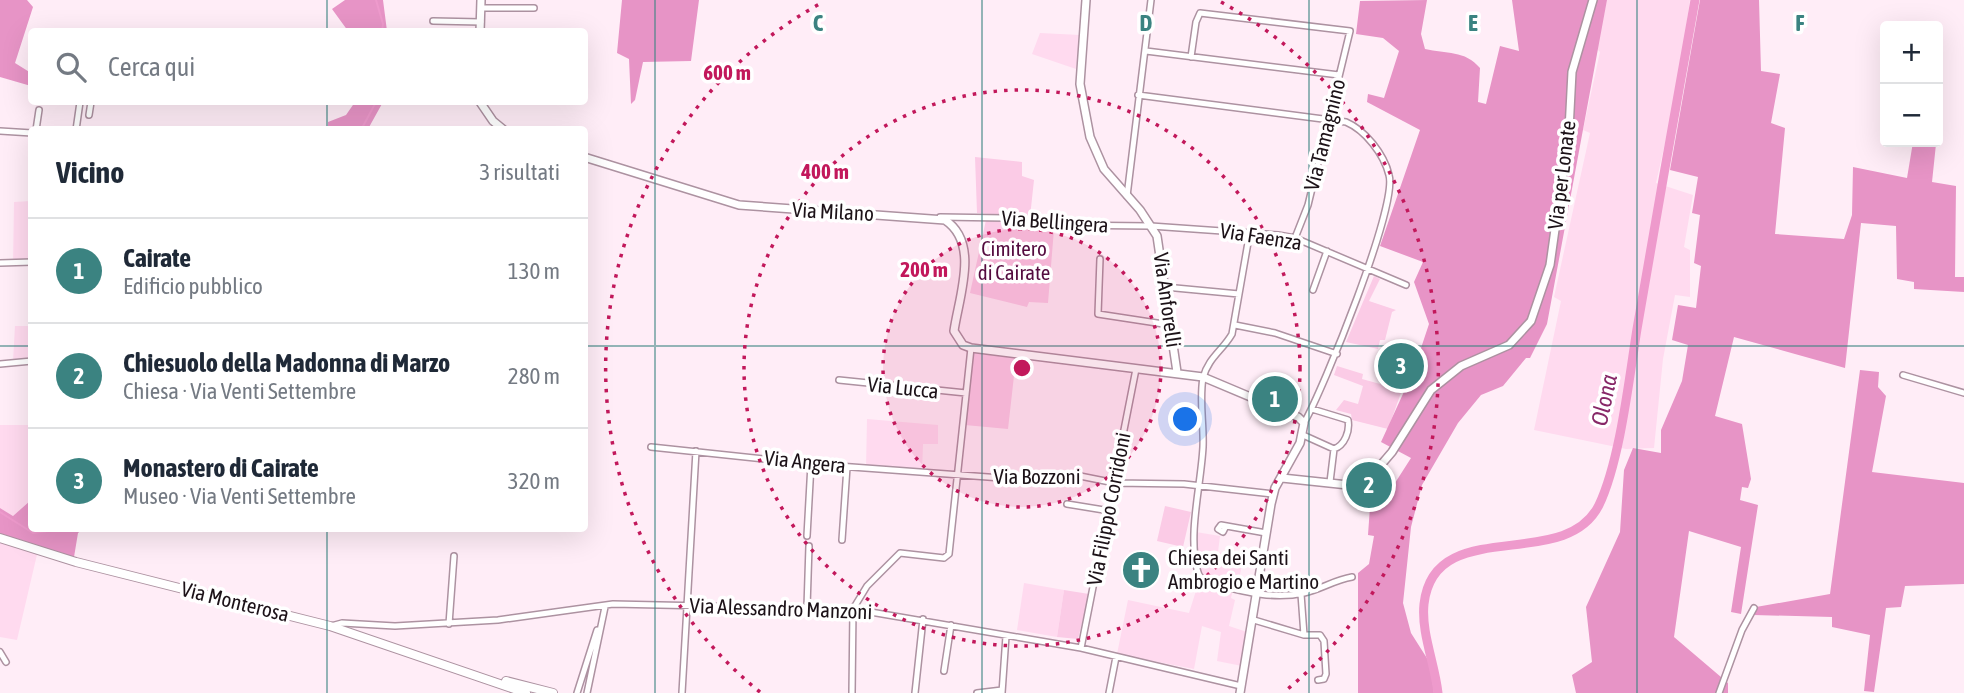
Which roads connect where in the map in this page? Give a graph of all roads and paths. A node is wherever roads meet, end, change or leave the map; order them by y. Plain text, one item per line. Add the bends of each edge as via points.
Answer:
1 (1086, 0) edge
2 (1151, 0) edge
3 (1593, 0) edge
4 (481, 4) edge
5 (534, 8) dead end
6 (433, 21) dead end
7 (481, 22) junction
8 (480, 28) edge
9 (1146, 51) junction
10 (1191, 57) junction
11 (1339, 75) junction
12 (1138, 95) junction
13 (80, 105) edge
14 (91, 105) edge
15 (482, 105) edge
16 (39, 110) dead end
17 (89, 115) dead end
18 (1328, 119) junction
19 (37, 126) edge
20 (77, 126) edge
21 (499, 126) edge
22 (0, 131) edge
23 (28, 133) edge
24 (588, 157) edge
25 (1126, 195) junction
26 (937, 218) junction
27 (958, 218) junction
28 (952, 224) junction
29 (1151, 226) junction
30 (1250, 232) junction
31 (1295, 238) junction
32 (1327, 251) junction
33 (1100, 259) dead end
34 (28, 262) edge
35 (0, 263) edge
36 (1366, 267) junction
37 (1406, 285) dead end
38 (1165, 287) junction
39 (1313, 290) dead end
40 (1239, 294) junction
41 (1170, 325) junction
42 (1235, 325) junction
43 (971, 348) junction
44 (1337, 354) junction
45 (28, 361) edge
46 (0, 364) edge
47 (1136, 369) junction
48 (1177, 372) junction
49 (1903, 375) dead end
50 (1203, 377) junction
51 (839, 380) dead end
52 (966, 393) junction
53 (1964, 393) edge
54 (1312, 409) junction
55 (1304, 423) junction
56 (1303, 435) junction
57 (651, 447) dead end
58 (1334, 449) junction
59 (696, 451) junction
60 (811, 464) junction
61 (1288, 466) junction
62 (847, 467) junction
63 (958, 474) junction
64 (1295, 477) junction
65 (1282, 478) junction
66 (1330, 482) junction
67 (1115, 483) junction
68 (1198, 485) junction
69 (1273, 494) junction
70 (1067, 503) dead end
71 (1110, 511) junction
72 (1226, 526) dead end
73 (1266, 533) junction
74 (807, 536) dead end
75 (0, 538) edge
76 (842, 540) dead end
77 (809, 546) dead end
78 (454, 556) dead end
79 (1352, 578) dead end
80 (1301, 594) junction
81 (1257, 595) junction
82 (687, 606) junction
83 (605, 607) junction
84 (807, 607) junction
85 (853, 608) junction
86 (1754, 608) dead end
87 (923, 619) junction
88 (1254, 620) junction
89 (449, 624) junction
90 (951, 625) junction
91 (330, 626) junction
92 (599, 627) junction
93 (1304, 635) junction
94 (1006, 636) junction
95 (1081, 648) junction
96 (0, 652) edge
97 (1116, 657) junction
98 (6, 662) dead end
99 (944, 671) dead end
100 (469, 672) junction
101 (1318, 680) dead end
102 (1240, 690) edge
103 (1002, 691) edge
104 (526, 693) edge
105 (552, 693) edge
106 (577, 693) edge
107 (587, 693) edge
108 (682, 693) edge
109 (852, 693) edge
110 (915, 693) edge
111 (977, 693) edge
112 (1109, 693) edge
113 (1719, 693) edge

1 - 25 street, Via Anforelli via 1080,84 1083,109 1100,163
2 - 9 street
3 - 66 street, Via per Lonate via 1572,72 1569,130 1547,278 1531,321 1513,342 1461,366 1431,390 1392,452 1368,480 1348,485
4 - 5 street
4 - 7 street
6 - 7 street
7 - 8 street
9 - 10 street
9 - 12 street
10 - 11 street
10 - 11 street, Via Tamagnino via 1200,13 1350,31
11 - 18 street, Via Tamagnino
12 - 18 street
12 - 25 street
13 - 20 street
14 - 17 street
15 - 21 street
16 - 19 street
18 - 31 street, Via Tamagnino via 1308,205
18 - 36 street via 1358,128 1377,149 1390,175 1390,197
22 - 23 street
24 - 26 street, Via Milano via 739,205
25 - 29 street, Via Anforelli
26 - 27 street, Via Bellingera
26 - 28 street, Via Milano
27 - 28 street
27 - 29 street, Via Bellingera
28 - 43 street via 965,251 954,331 963,345
29 - 30 street, Via Faenza
29 - 38 street, Via Anforelli via 1159,245
30 - 31 street, Via Faenza
30 - 40 street
31 - 32 street, Via Faenza
32 - 36 street, Via Faenza
32 - 39 street
33 - 41 street via 1098,314
34 - 35 street
36 - 37 street, Via Faenza
36 - 44 street
38 - 40 street
38 - 41 street, Via Anforelli
40 - 42 street
41 - 48 street, Via Anforelli
42 - 44 street
42 - 50 street
43 - 47 street
43 - 52 street
44 - 54 street
45 - 46 street
47 - 48 street
47 - 67 street, Via Filippo Corridoni
48 - 50 street
49 - 53 street
50 - 55 street via 1276,406
50 - 68 street
51 - 52 street, Via Lucca
52 - 63 street
54 - 55 street
54 - 58 street via 1348,421 1343,443
55 - 56 street
56 - 58 street
56 - 61 street
57 - 59 street, Via Angera
58 - 66 street
59 - 60 street, Via Angera
59 - 82 street
60 - 62 street, Via Angera
60 - 74 street
61 - 64 street
61 - 65 street
62 - 63 street, Via Angera
62 - 76 street
63 - 67 street, Via Bozzoni via 1015,479 1080,476
63 - 85 street via 947,556 895,556
64 - 65 street
64 - 66 street
65 - 69 street
67 - 68 street, Via Bozzoni
67 - 71 street, Via Filippo Corridoni
68 - 69 street, Via Bozzoni
68 - 81 street via 1193,528 1198,574 1202,581
69 - 73 street
70 - 71 street
71 - 95 street, Via Filippo Corridoni
72 - 73 street
73 - 81 street
75 - 91 main road, Via Monterosa via 76,562
77 - 84 street
78 - 89 street
79 - 80 street via 1333,580
80 - 81 street
80 - 93 street
81 - 88 street
82 - 83 street, Via Alessandro Manzoni
82 - 84 street, Via Alessandro Manzoni
82 - 108 street
83 - 89 street, Via Alessandro Manzoni
83 - 92 street
84 - 85 street, Via Alessandro Manzoni
85 - 87 street, Via Alessandro Manzoni
85 - 109 street
86 - 113 street
87 - 90 street, Via Alessandro Manzoni
87 - 110 street
88 - 93 street
88 - 102 street
89 - 91 street, Via Alessandro Manzoni
90 - 94 street, Via Alessandro Manzoni
90 - 99 street
91 - 100 main road, Via Monterosa
92 - 106 street
92 - 107 street
93 - 101 street via 1320,635 1324,641 1326,674
94 - 95 street, Via Alessandro Manzoni
94 - 103 street
95 - 97 street, Via Alessandro Manzoni
96 - 98 street
97 - 102 street, Via Alessandro Manzoni
97 - 112 street
100 - 104 main road, Via Monterosa
100 - 105 main road, Via Monterosa
103 - 111 street

